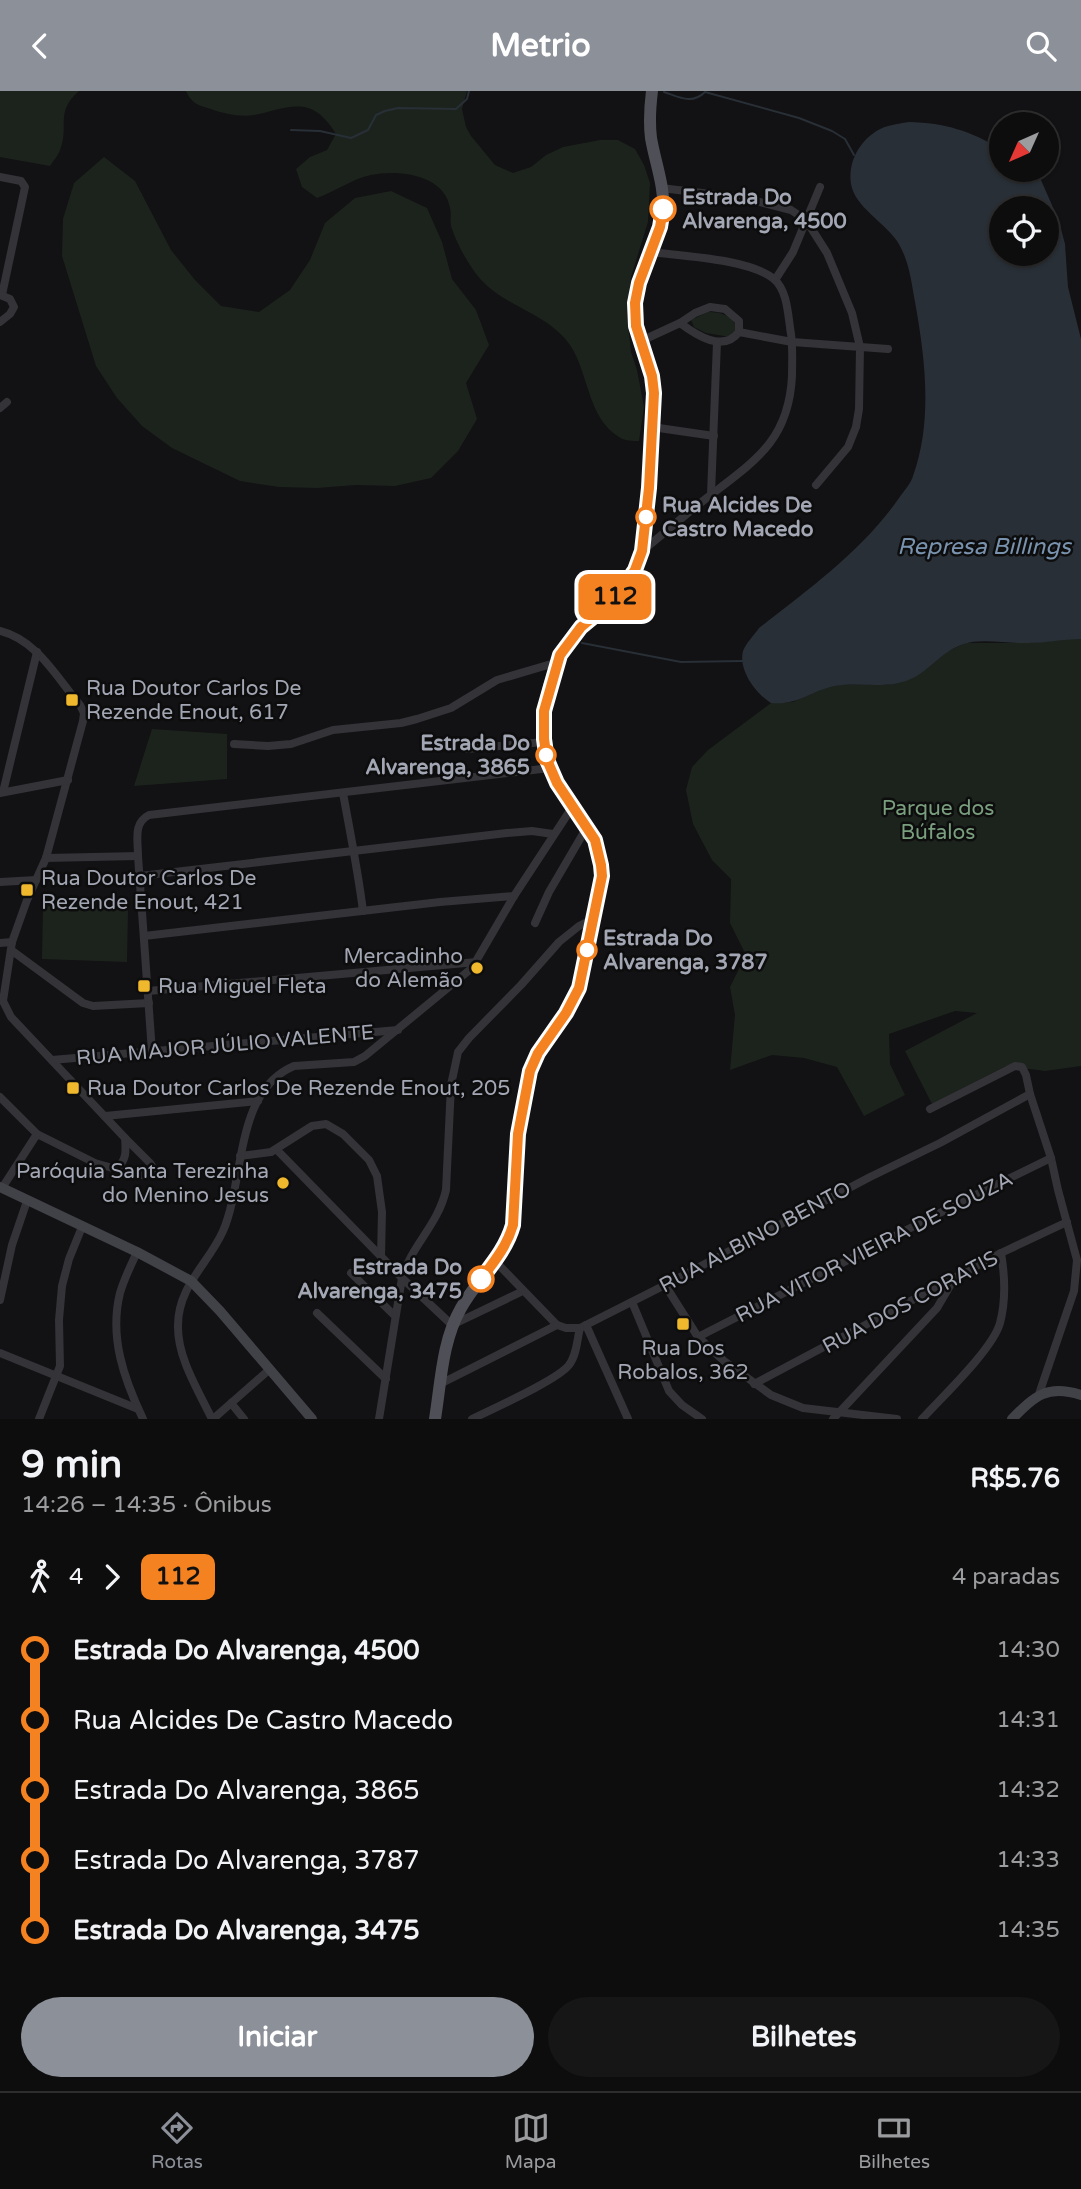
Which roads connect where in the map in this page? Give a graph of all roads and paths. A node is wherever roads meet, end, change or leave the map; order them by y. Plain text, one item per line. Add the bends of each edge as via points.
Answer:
1 (652, 91) edge
2 (0, 177) edge
3 (820, 187) dead end
4 (661, 188) junction
5 (806, 220) junction
6 (650, 252) junction
7 (775, 280) junction
8 (1, 295) edge
9 (0, 323) edge
10 (680, 323) junction
11 (739, 332) junction
12 (640, 341) junction
13 (717, 342) junction
14 (792, 342) junction
15 (860, 347) junction
16 (888, 349) dead end
17 (652, 427) junction
18 (713, 436) junction
19 (816, 485) dead end
20 (712, 494) junction
21 (642, 551) junction
22 (0, 631) edge
23 (37, 652) junction
24 (558, 662) junction
25 (544, 742) junction
26 (234, 744) dead end
27 (467, 749) dead end
28 (550, 768) junction
29 (68, 781) junction
30 (2, 793) edge
31 (343, 793) junction
32 (573, 806) junction
33 (587, 827) junction
34 (553, 834) junction
35 (354, 851) junction
36 (138, 856) junction
37 (46, 859) junction
38 (140, 876) junction
39 (36, 880) junction
40 (0, 882) edge
41 (514, 896) junction
42 (363, 911) junction
43 (593, 919) junction
44 (535, 923) dead end
45 (144, 936) junction
46 (0, 943) edge
47 (12, 946) junction
48 (477, 962) junction
49 (148, 991) junction
50 (2, 1001) edge
51 (149, 1003) junction
52 (398, 1030) junction
53 (152, 1052) junction
54 (52, 1059) junction
55 (1030, 1094) junction
56 (0, 1097) edge
57 (258, 1101) junction
58 (930, 1109) dead end
59 (106, 1116) junction
60 (37, 1134) junction
61 (125, 1138) junction
62 (277, 1150) junction
63 (240, 1156) junction
64 (1051, 1158) junction
65 (116, 1168) junction
66 (1, 1187) edge
67 (26, 1201) junction
68 (1067, 1222) junction
69 (82, 1227) junction
70 (136, 1252) junction
71 (1002, 1253) junction
72 (381, 1257) junction
73 (495, 1261) junction
74 (351, 1273) dead end
75 (402, 1278) junction
76 (954, 1279) junction
77 (191, 1281) junction
78 (665, 1285) junction
79 (523, 1291) junction
80 (0, 1300) edge
81 (632, 1302) junction
82 (317, 1313) dead end
83 (395, 1316) junction
84 (452, 1325) junction
85 (556, 1325) junction
86 (583, 1326) junction
87 (698, 1337) junction
88 (0, 1353) edge
89 (270, 1369) junction
90 (57, 1377) junction
91 (386, 1379) junction
92 (440, 1384) junction
93 (754, 1384) junction
94 (1040, 1394) junction
95 (1081, 1395) edge
96 (231, 1403) junction
97 (138, 1409) junction
98 (836, 1416) edge
99 (39, 1419) edge
100 (143, 1419) edge
101 (212, 1419) edge
102 (244, 1419) edge
103 (312, 1419) edge
104 (379, 1419) edge
105 (435, 1419) edge
106 (472, 1419) edge
107 (628, 1419) edge
108 (702, 1419) edge
109 (897, 1419) edge
110 (922, 1419) edge
111 (1012, 1419) edge

1 - 4 main road via 649,121
2 - 8 street via 23,183
3 - 5 street
4 - 5 street via 744,198
4 - 6 main road via 660,227
5 - 7 street
5 - 15 street via 840,282
6 - 7 street via 741,265
6 - 12 main road via 635,303
7 - 14 street via 784,297
8 - 9 street via 14,307
10 - 11 street via 716,307 736,318
10 - 12 street
10 - 13 street
11 - 13 street via 735,338
11 - 14 street
12 - 17 main road via 652,376
13 - 18 street
14 - 15 street
14 - 20 street via 789,406 777,435
15 - 16 street
15 - 19 street via 856,427 848,447
17 - 18 street
17 - 21 main road
18 - 20 street
20 - 21 street
21 - 24 main road via 622,589 575,633
22 - 23 street via 18,637
23 - 29 street via 84,713
23 - 30 street
24 - 25 main road via 544,711
24 - 26 street via 497,680 451,708 417,719 333,730 290,744
25 - 27 street
25 - 28 main road
28 - 31 street
28 - 32 main road
29 - 30 street
29 - 37 street
31 - 35 street
31 - 36 street via 149,815 139,823
32 - 33 main road
32 - 34 street
33 - 43 main road via 601,865
33 - 44 street
34 - 35 street via 523,831
34 - 41 street
35 - 38 street
35 - 42 street
36 - 37 street
36 - 38 street
37 - 39 street
38 - 45 street
39 - 40 street
39 - 47 street
41 - 42 street
41 - 48 street
42 - 45 street
43 - 73 main road via 579,988 534,1061 518,1134 513,1225
43 - 75 street via 559,942 458,1052 451,1085 442,1206
45 - 49 street
46 - 47 street
47 - 50 street
47 - 51 street via 83,1003
48 - 49 street
48 - 52 street
49 - 51 street
50 - 54 street via 11,1017
51 - 53 street
52 - 53 street, RUA MAJOR JÚLIO VALENTE
52 - 57 street via 354,1062 286,1070
53 - 54 street, RUA MAJOR JÚLIO VALENTE
54 - 59 street
55 - 58 street via 1025,1071 1017,1066
55 - 64 street
55 - 78 street, RUA ALBINO BENTO
56 - 60 street
57 - 59 street
57 - 63 street
59 - 61 street
60 - 65 street via 95,1163
60 - 66 street
61 - 65 street via 125,1158
61 - 65 street via 156,1172 147,1177
62 - 63 street
62 - 72 street
62 - 72 street via 305,1129 326,1124 369,1160 380,1187
63 - 77 street via 225,1227
64 - 68 street
64 - 87 street, RUA VITOR VIEIRA DE SOUZA
66 - 67 main road
67 - 69 main road
67 - 80 street
68 - 71 street, RUA DOS CORATIS
68 - 94 street via 1076,1275
69 - 70 main road
69 - 90 street via 62,1286
70 - 77 main road
70 - 97 street via 121,1290 117,1331 122,1367
71 - 76 street, RUA DOS CORATIS
71 - 110 street via 1005,1291 992,1341
72 - 75 street
73 - 79 street
73 - 84 main road
74 - 83 street
75 - 83 street
75 - 84 street
76 - 93 street, RUA DOS CORATIS
76 - 98 street via 937,1308
77 - 89 main road
77 - 101 street via 180,1307 178,1338
78 - 81 street, RUA ALBINO BENTO
78 - 87 street
79 - 84 street
79 - 85 street
81 - 86 street, RUA ALBINO BENTO
81 - 108 street via 669,1391
82 - 91 street
83 - 91 street
84 - 92 main road
85 - 86 street
85 - 92 street
86 - 106 street via 568,1367
86 - 107 street
87 - 93 street
88 - 90 street
89 - 96 street
89 - 103 main road
90 - 97 street
90 - 99 street
91 - 104 street
92 - 105 main road
93 - 98 street via 789,1403
94 - 95 main road via 1062,1389
94 - 111 main road
96 - 101 street
96 - 102 street
97 - 100 street
98 - 109 street

